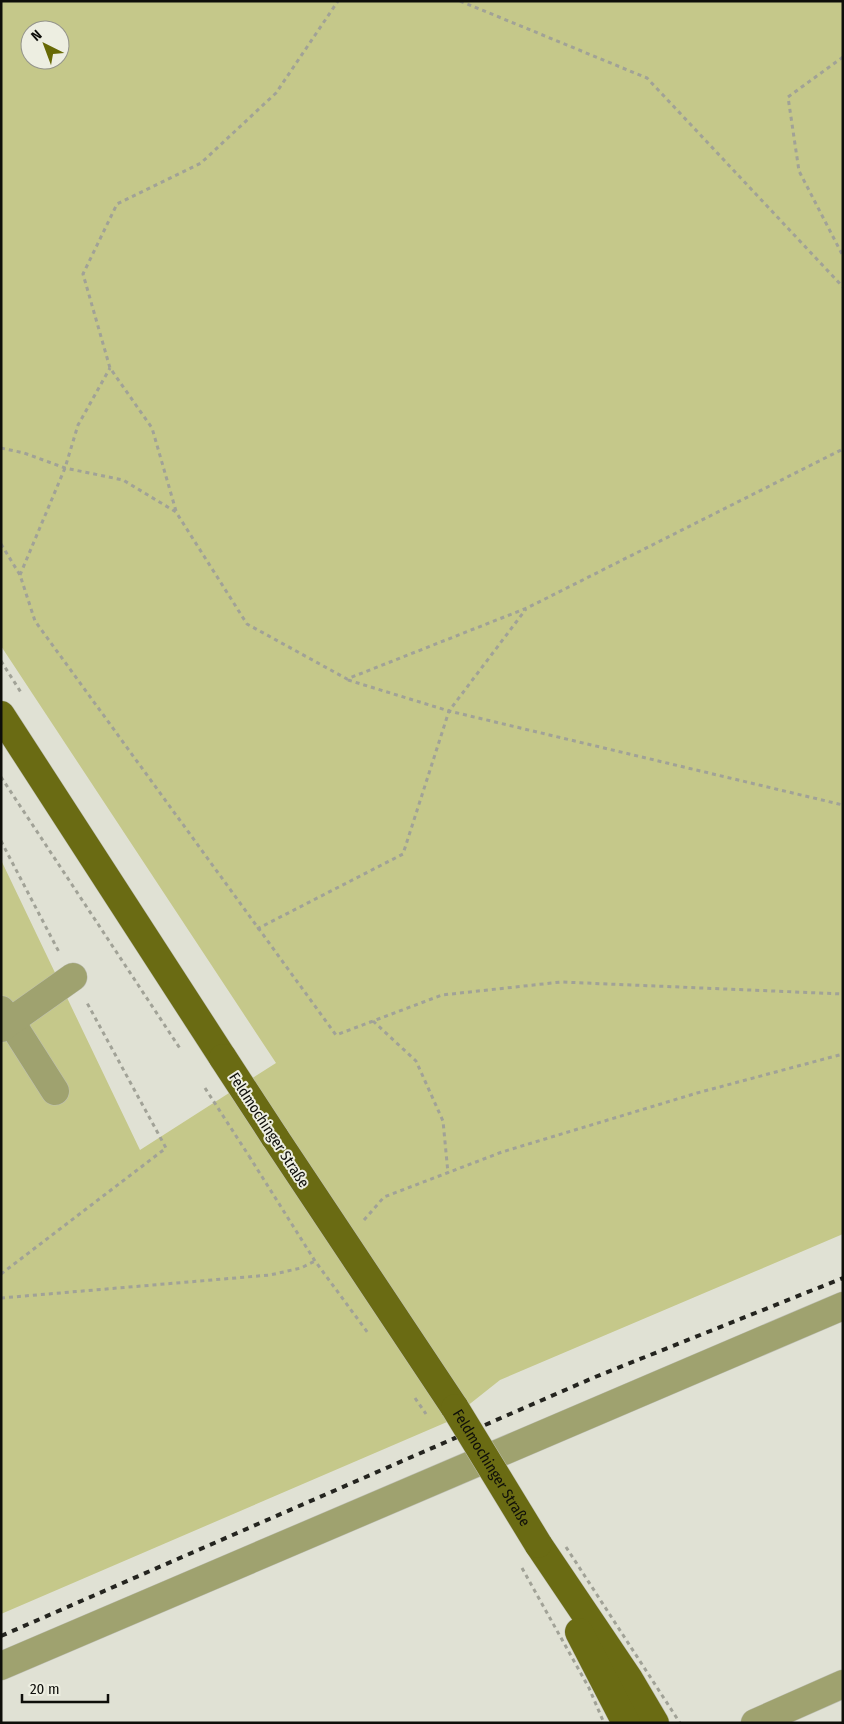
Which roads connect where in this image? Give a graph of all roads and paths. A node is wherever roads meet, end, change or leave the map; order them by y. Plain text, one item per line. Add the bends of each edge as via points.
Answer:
1 (338, 1) edge
2 (460, 1) edge
3 (843, 56) edge
4 (843, 256) edge
5 (843, 287) edge
6 (110, 368) junction
7 (1, 448) edge
8 (843, 449) edge
9 (65, 468) junction
10 (176, 512) junction
11 (1, 544) edge
12 (20, 574) junction
13 (527, 608) junction
14 (347, 679) junction
15 (448, 711) junction
16 (1, 715) edge
17 (1, 777) edge
18 (843, 805) edge
19 (257, 929) junction
20 (73, 977) dead end
21 (843, 994) edge
22 (5, 1020) edge
23 (373, 1021) junction
24 (182, 1052) dead end
25 (843, 1054) edge
26 (203, 1084) dead end
27 (55, 1090) dead end
28 (166, 1148) dead end
29 (448, 1173) junction
30 (364, 1220) dead end
31 (1, 1274) edge
32 (1, 1298) edge
33 (843, 1306) edge
34 (549, 1541) junction
35 (1, 1666) edge
36 (843, 1684) edge
37 (626, 1723) edge
38 (655, 1723) edge
39 (680, 1723) edge
40 (755, 1723) edge

1 - 6 path via 276,93 201,163 117,204 83,274
2 - 5 path via 647,78
3 - 4 path via 788,98 799,171
6 - 9 path via 78,425
6 - 10 path via 152,428
7 - 9 path
8 - 13 path
9 - 10 path via 123,480
9 - 12 path
10 - 14 path via 247,624
11 - 12 path
12 - 19 path via 35,622
13 - 14 path
13 - 15 path
14 - 15 path
15 - 18 path
15 - 19 path via 403,854
16 - 34 main road, Feldmochinger Straße, bridge via 274,1136 455,1408
17 - 24 path
19 - 23 path via 336,1035
20 - 22 lane
21 - 23 path via 561,982 442,994
22 - 27 lane
23 - 29 path via 416,1061 442,1121
25 - 29 path via 687,1096 502,1152
26 - 32 path, bridge via 315,1261 301,1268 270,1275
28 - 31 path
29 - 30 path via 384,1197
33 - 35 lane
34 - 37 main road, Feldmochinger Straße via 569,1614
34 - 38 main road, Feldmochinger Straße
34 - 39 path, bridge
36 - 40 lane

